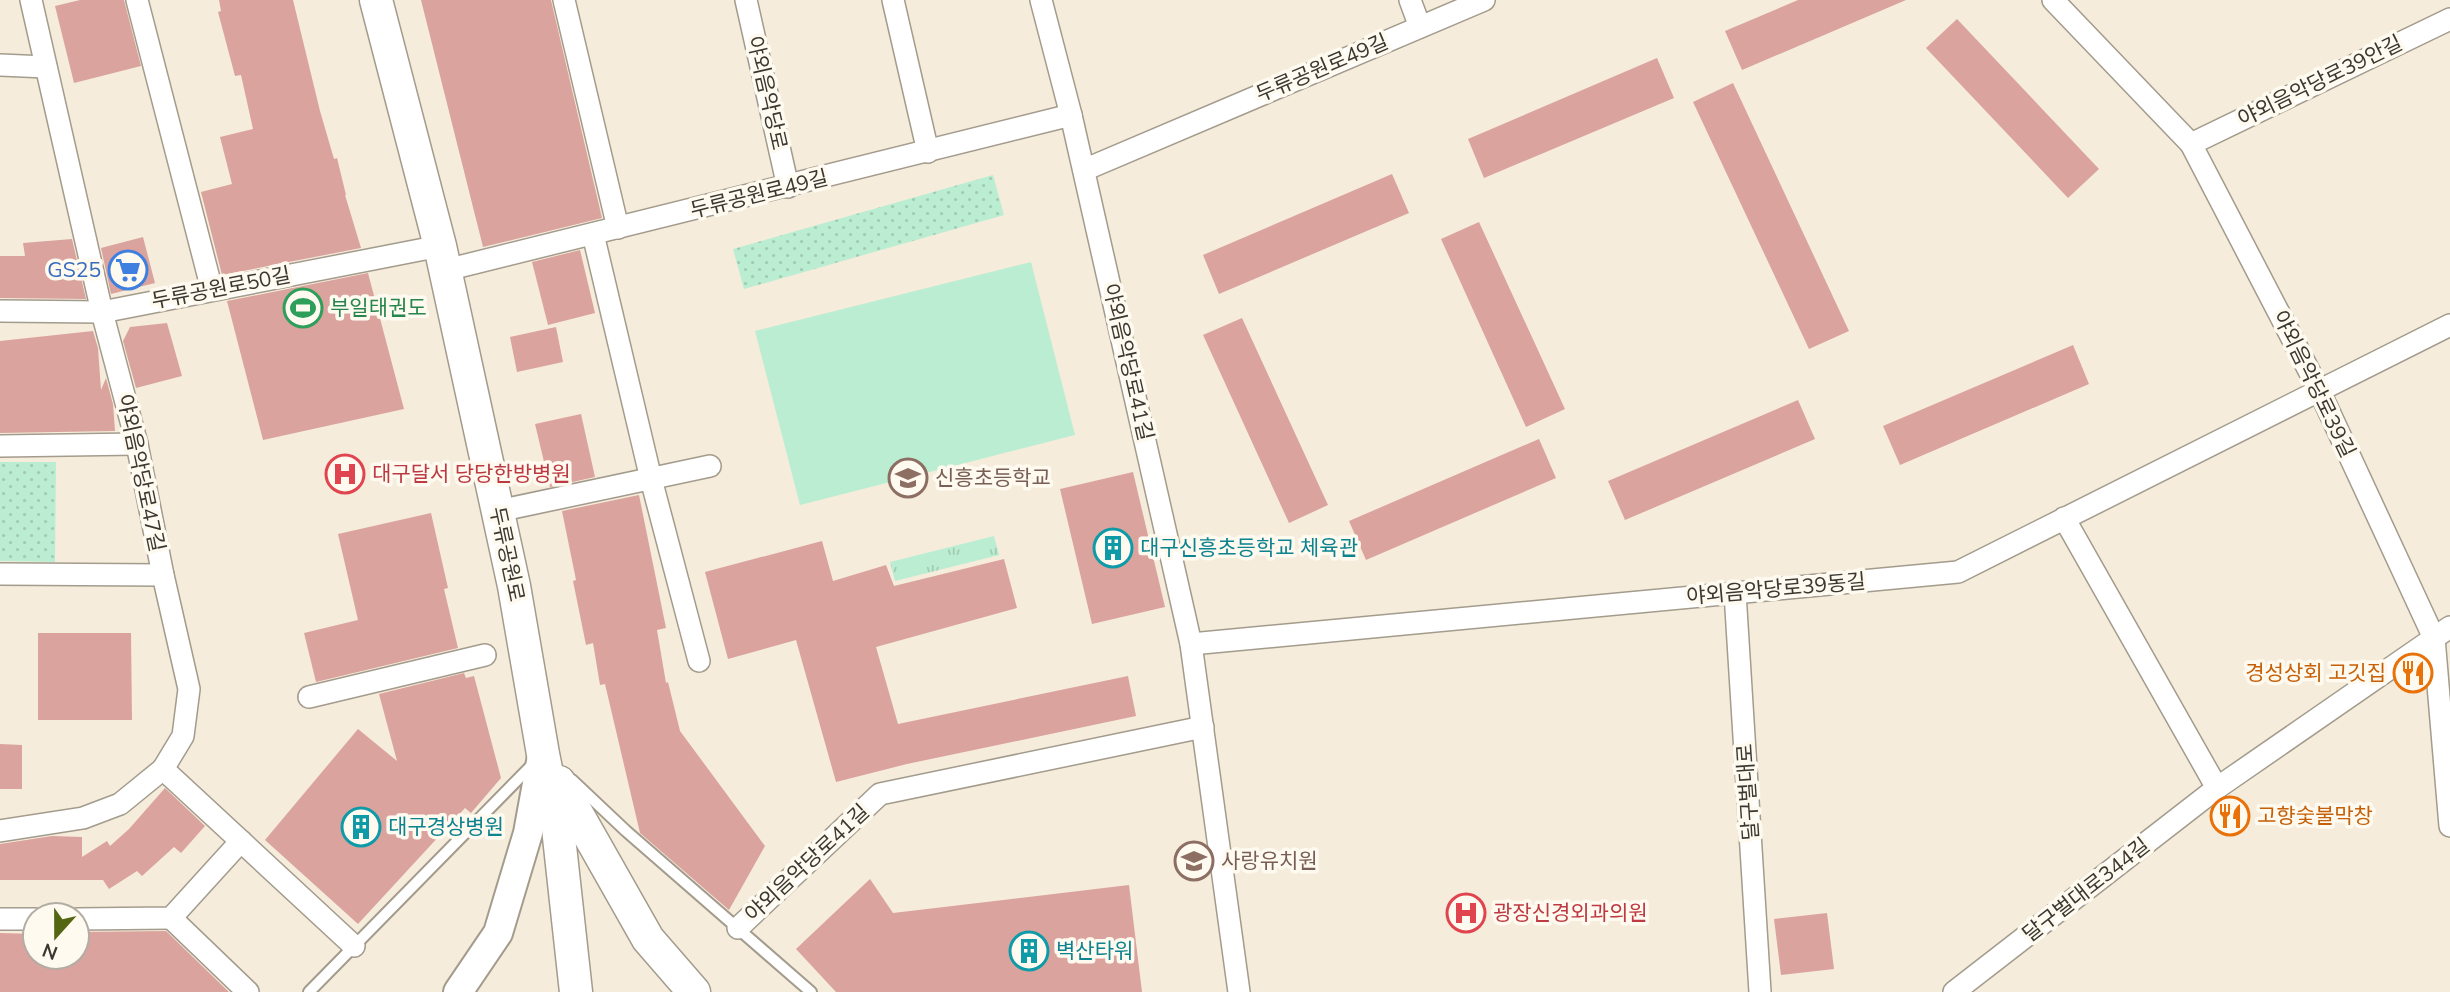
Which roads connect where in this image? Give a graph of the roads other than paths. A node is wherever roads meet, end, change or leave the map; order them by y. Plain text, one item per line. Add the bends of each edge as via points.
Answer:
1 (30, 0) edge
2 (137, 0) edge
3 (376, 0) edge
4 (564, 0) edge
5 (746, 0) edge
6 (892, 0) edge
7 (1041, 0) edge
8 (1410, 0) edge
9 (1484, 0) edge
10 (2053, 0) edge
11 (2450, 19) edge
12 (1420, 27) junction
13 (0, 65) edge
14 (46, 67) junction
15 (1071, 115) junction
16 (2191, 144) junction
17 (928, 152) junction
18 (1084, 170) junction
19 (788, 187) junction
20 (618, 228) junction
21 (593, 234) junction
22 (443, 258) junction
23 (212, 290) junction
24 (0, 311) edge
25 (102, 312) junction
26 (2450, 325) edge
27 (2319, 390) junction
28 (136, 444) junction
29 (0, 446) edge
30 (710, 466) dead end
31 (651, 479) junction
32 (498, 510) junction
33 (2064, 518) junction
34 (0, 575) edge
35 (163, 575) junction
36 (1735, 593) junction
37 (2442, 632) edge
38 (1191, 643) junction
39 (485, 655) dead end
40 (699, 661) dead end
41 (309, 697) dead end
42 (1203, 727) junction
43 (543, 754) junction
44 (163, 769) junction
45 (2217, 788) junction
46 (2450, 826) edge
47 (0, 831) edge
48 (241, 841) junction
49 (171, 918) junction
50 (0, 919) edge
51 (21, 919) edge
52 (91, 919) edge
53 (738, 929) junction
54 (354, 946) junction
55 (248, 992) edge
56 (309, 992) edge
57 (458, 992) edge
58 (576, 992) edge
59 (694, 992) edge
60 (811, 992) edge
61 (1239, 992) edge
62 (1760, 992) edge
63 (1954, 992) edge

1 - 14 street, 야외음악당로47길
2 - 23 street
3 - 22 main road, 두류공원로
4 - 20 street
5 - 19 street, 야외음악당로
6 - 17 street
7 - 15 street, 야외음악당로41길
8 - 12 street
9 - 12 street, 두류공원로49길
10 - 16 street, 야외음악당로39길
11 - 16 street, 야외음악당로39안길
12 - 18 street, 두류공원로49길
13 - 14 street
14 - 25 street, 야외음악당로47길
15 - 17 street, 두류공원로49길
15 - 18 street, 야외음악당로41길
16 - 27 street, 야외음악당로39길
17 - 19 street, 두류공원로49길
18 - 38 street, 야외음악당로41길
19 - 20 street, 두류공원로49길
20 - 21 street, 두류공원로49길
21 - 22 street, 두류공원로49길
21 - 31 street
22 - 23 street, 두류공원로50길
22 - 32 main road, 두류공원로
23 - 25 street, 두류공원로50길
24 - 25 street, 두류공원로50길
25 - 28 street, 야외음악당로47길
26 - 27 street, 야외음악당로39동길
27 - 33 street, 야외음악당로39동길
27 - 37 street, 야외음악당로39길
28 - 29 street
28 - 35 street, 야외음악당로47길
30 - 31 street
31 - 32 street
31 - 40 street
32 - 43 main road, 두류공원로
33 - 36 street, 야외음악당로39동길 via 1958,572
33 - 45 street
34 - 35 street
35 - 44 street, 야외음악당로47길 via 188,689 183,736
36 - 38 street, 야외음악당로39동길
36 - 62 street, 달구벌대로
37 - 45 street, 달구벌대로344길
37 - 46 street, 야외음악당로39길
38 - 42 street, 야외음악당로41길
39 - 41 street
42 - 53 street, 야외음악당로41길 via 880,794
42 - 61 street, 야외음악당로41길
43 - 53 lane
43 - 54 lane
43 - 57 main road via 528,833 498,933
43 - 58 main road, 두류공원로 via 558,828
43 - 59 main road via 648,939
44 - 47 street, 야외음악당로47길 via 120,804 83,818
44 - 48 street
45 - 63 street, 달구벌대로344길
48 - 49 street
48 - 54 street
49 - 52 street
49 - 55 street
50 - 51 street
53 - 60 lane
54 - 56 lane

